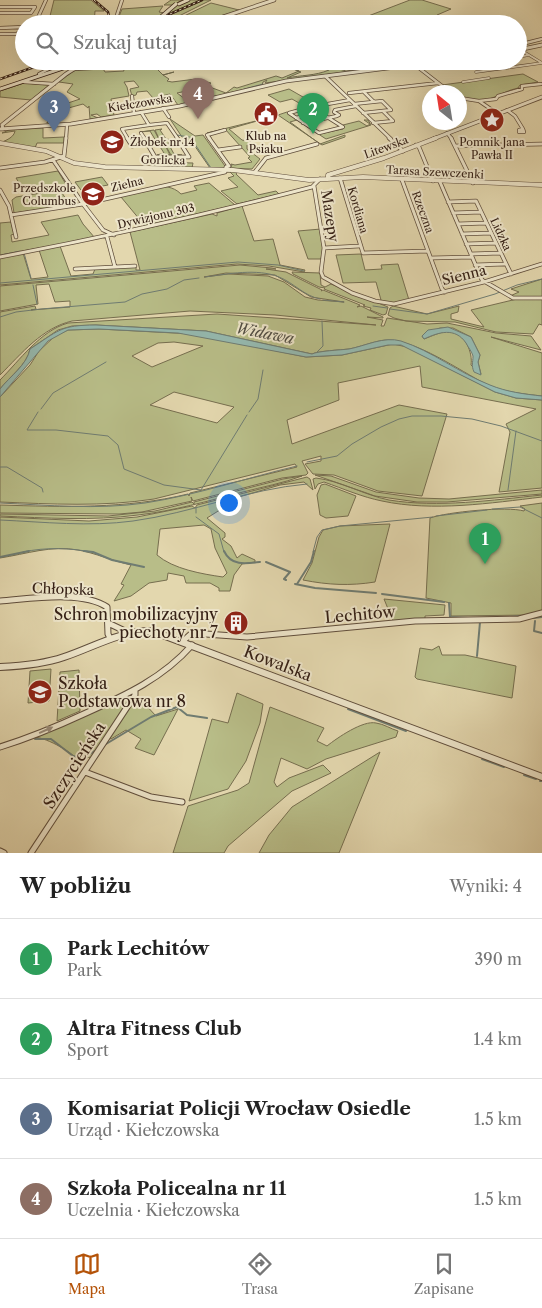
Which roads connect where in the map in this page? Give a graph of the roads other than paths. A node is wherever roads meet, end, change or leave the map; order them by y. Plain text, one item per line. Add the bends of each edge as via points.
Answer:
1 (46, 0) edge
2 (122, 0) edge
3 (183, 0) edge
4 (188, 0) edge
5 (274, 0) edge
6 (26, 2) dead end
7 (178, 4) junction
8 (0, 7) edge
9 (24, 7) junction
10 (34, 10) junction
11 (42, 10) junction
12 (0, 14) edge
13 (40, 15) edge
14 (117, 15) edge
15 (161, 15) edge
16 (168, 15) edge
17 (229, 15) edge
18 (15, 27) edge
19 (0, 28) edge
20 (0, 34) edge
21 (15, 34) edge
22 (542, 39) edge
23 (527, 45) edge
24 (542, 45) edge
25 (527, 47) edge
26 (527, 53) edge
27 (530, 55) junction
28 (527, 56) edge
29 (542, 63) edge
30 (527, 65) edge
31 (46, 70) edge
32 (53, 70) edge
33 (54, 70) edge
34 (73, 70) edge
35 (374, 70) edge
36 (421, 70) edge
37 (491, 70) edge
38 (476, 72) dead end
39 (38, 75) junction
40 (325, 76) junction
41 (489, 78) dead end
42 (34, 81) junction
43 (463, 82) dead end
44 (17, 83) junction
45 (438, 83) junction
46 (54, 84) junction
47 (541, 84) edge
48 (441, 85) edge
49 (0, 88) edge
50 (364, 92) junction
51 (348, 93) dead end
52 (132, 96) dead end
53 (542, 97) edge
54 (467, 99) edge
55 (350, 100) junction
56 (374, 102) junction
57 (479, 102) junction
58 (355, 105) junction
59 (310, 107) junction
60 (163, 108) junction
61 (508, 110) junction
62 (383, 111) junction
63 (141, 112) junction
64 (319, 112) junction
65 (134, 113) junction
66 (364, 114) junction
67 (498, 114) junction
68 (169, 117) dead end
69 (296, 118) junction
70 (328, 118) junction
71 (303, 123) junction
72 (373, 123) junction
73 (67, 125) junction
74 (149, 125) junction
75 (2, 129) edge
76 (523, 129) dead end
77 (225, 130) dead end
78 (141, 132) dead end
79 (447, 134) junction
80 (0, 143) edge
81 (147, 144) junction
82 (317, 144) dead end
83 (542, 144) edge
84 (416, 145) junction
85 (455, 146) junction
86 (240, 147) dead end
87 (218, 150) junction
88 (403, 150) junction
89 (61, 158) junction
90 (53, 161) junction
91 (0, 168) edge
92 (192, 170) junction
93 (226, 170) junction
94 (255, 172) junction
95 (199, 177) junction
96 (340, 178) junction
97 (320, 179) junction
98 (328, 179) junction
99 (402, 180) junction
100 (433, 182) junction
101 (440, 182) junction
102 (473, 183) junction
103 (542, 184) edge
104 (314, 186) junction
105 (70, 187) junction
106 (60, 189) dead end
107 (0, 190) edge
108 (5, 198) junction
109 (0, 199) edge
110 (448, 202) junction
111 (83, 204) junction
112 (481, 212) junction
113 (453, 213) junction
114 (11, 215) junction
115 (486, 223) junction
116 (458, 224) junction
117 (491, 233) junction
118 (462, 234) junction
119 (114, 235) junction
120 (16, 237) dead end
121 (107, 237) junction
122 (496, 243) junction
123 (466, 244) junction
124 (359, 246) junction
125 (324, 248) junction
126 (428, 251) junction
127 (500, 253) junction
128 (0, 256) edge
129 (471, 256) junction
130 (431, 258) junction
131 (505, 264) junction
132 (542, 264) edge
133 (475, 265) junction
134 (135, 266) dead end
135 (115, 267) junction
136 (75, 268) dead end
137 (511, 274) junction
138 (484, 282) junction
139 (445, 292) junction
140 (542, 298) edge
141 (390, 304) joint
142 (0, 601) edge
143 (542, 614) edge
144 (108, 623) junction
145 (127, 632) junction
146 (110, 638) junction
147 (182, 641) junction
148 (192, 645) junction
149 (0, 667) edge
150 (135, 691) junction
151 (0, 747) edge
152 (85, 772) junction
153 (542, 777) edge
154 (182, 802) dead end
155 (0, 851) edge
156 (4, 853) edge
157 (31, 853) edge

1 - 11 street
2 - 14 street
3 - 7 main road
4 - 7 main road
5 - 17 street
6 - 9 street
7 - 15 main road, bridge
7 - 16 main road, bridge
8 - 9 street
9 - 10 street via 35,7
10 - 11 street
10 - 12 street via 31,13
11 - 13 street
18 - 19 street
20 - 21 street
22 - 23 street
24 - 25 street
26 - 27 street
27 - 28 street
27 - 29 street
29 - 30 street
31 - 39 street
32 - 39 main road
33 - 39 main road
34 - 46 street
35 - 40 street, Kiełczowska
36 - 45 street
37 - 38 street
39 - 42 street
39 - 44 main road
39 - 49 main road
40 - 55 street
40 - 60 street, Kiełczowska via 280,82
41 - 43 street
42 - 44 street
42 - 46 street
44 - 49 main road
45 - 48 street
45 - 50 street
46 - 75 street via 5,123
47 - 57 street via 522,86 522,89 496,99
50 - 51 street
50 - 56 street
52 - 65 street
53 - 61 street, Litewska
54 - 57 street
55 - 58 street
55 - 59 street
56 - 58 street
56 - 62 street via 382,101 392,110
57 - 67 street
58 - 66 street
58 - 70 street via 335,110 339,116
59 - 64 street
59 - 69 street via 289,112
60 - 63 street, Kiełczowska
60 - 68 street
61 - 67 street, Litewska
61 - 76 street
62 - 66 street
62 - 72 street via 393,120
63 - 65 street, Kiełczowska
63 - 74 street
64 - 69 street
64 - 70 street
65 - 73 street, Kiełczowska
66 - 72 street
67 - 79 street, Litewska
69 - 71 street
70 - 71 street
70 - 71 street via 343,127 319,133
72 - 88 street
73 - 75 street, Kiełczowska
73 - 89 street via 66,155
74 - 81 street via 122,129 132,146
74 - 81 street via 167,123 189,157 156,157
77 - 87 street via 208,134
78 - 81 street
79 - 84 street, Litewska
79 - 85 street
80 - 89 street via 42,150
82 - 94 street via 265,158
83 - 85 street
84 - 88 street, Litewska
84 - 100 street
85 - 102 street
86 - 87 street
87 - 93 street via 230,166
88 - 98 street, Litewska via 328,175
89 - 90 street, Gorlicka
89 - 92 street, Gorlicka via 100,166
90 - 91 street, Gorlicka
90 - 105 street
92 - 93 street, Gorlicka
92 - 95 street
93 - 94 street, Gorlicka
93 - 95 street, Zielna
94 - 97 street, Gorlicka
95 - 111 street, Zielna
96 - 98 street, Tarasa Szewczenki
96 - 99 street, Tarasa Szewczenki
96 - 124 street, Kordiana
97 - 98 street, Gorlicka
97 - 104 street, Mazepy
99 - 100 street, Tarasa Szewczenki
99 - 126 street, Rzeczna
100 - 101 street, Tarasa Szewczenki
101 - 102 street, Tarasa Szewczenki
101 - 110 street
102 - 103 street, Tarasa Szewczenki
104 - 119 street, Dywizjonu 303
104 - 125 street, Mazepy
105 - 106 street
105 - 111 street
107 - 108 street
108 - 109 street
108 - 114 street
110 - 112 street, Lidzka via 476,201
110 - 113 street
111 - 114 street, Zielna
111 - 119 street via 103,230
112 - 113 street
112 - 115 street, Lidzka
113 - 116 street
114 - 120 street
115 - 116 street
115 - 117 street, Lidzka
116 - 118 street
117 - 118 street
117 - 122 street, Lidzka
118 - 123 street
119 - 121 street, Dywizjonu 303
121 - 128 street, Dywizjonu 303
121 - 135 street
122 - 123 street
122 - 127 street, Lidzka
123 - 129 street
124 - 125 street
124 - 126 street via 363,253
125 - 141 street, Mazepy via 323,277 352,293
126 - 130 street, Rzeczna
127 - 129 street
127 - 131 street, Lidzka
129 - 130 street
129 - 133 street
130 - 139 street
131 - 133 street
131 - 137 street, Lidzka
132 - 137 street, Sienna
133 - 138 street
134 - 135 street
135 - 136 street
137 - 138 street, Sienna
138 - 139 street, Sienna
138 - 140 street via 513,298
139 - 141 street, Sienna
142 - 144 street, Chłopska via 71,598 98,601 107,607
143 - 147 street, Lechitów via 519,619 406,622 247,637 192,633
144 - 145 street
144 - 146 street, Chłopska
145 - 146 street, Kowalska
145 - 147 street, Kowalska via 152,631
146 - 149 street, Kowalska via 62,658
147 - 148 street, Kowalska
148 - 150 street via 170,669
148 - 153 street, Kowalska
151 -> 150 street via 26,739
150 - 152 street, Szczycieńska
152 - 154 street via 151,797
152 - 157 street, Szczycieńska
155 - 156 street

